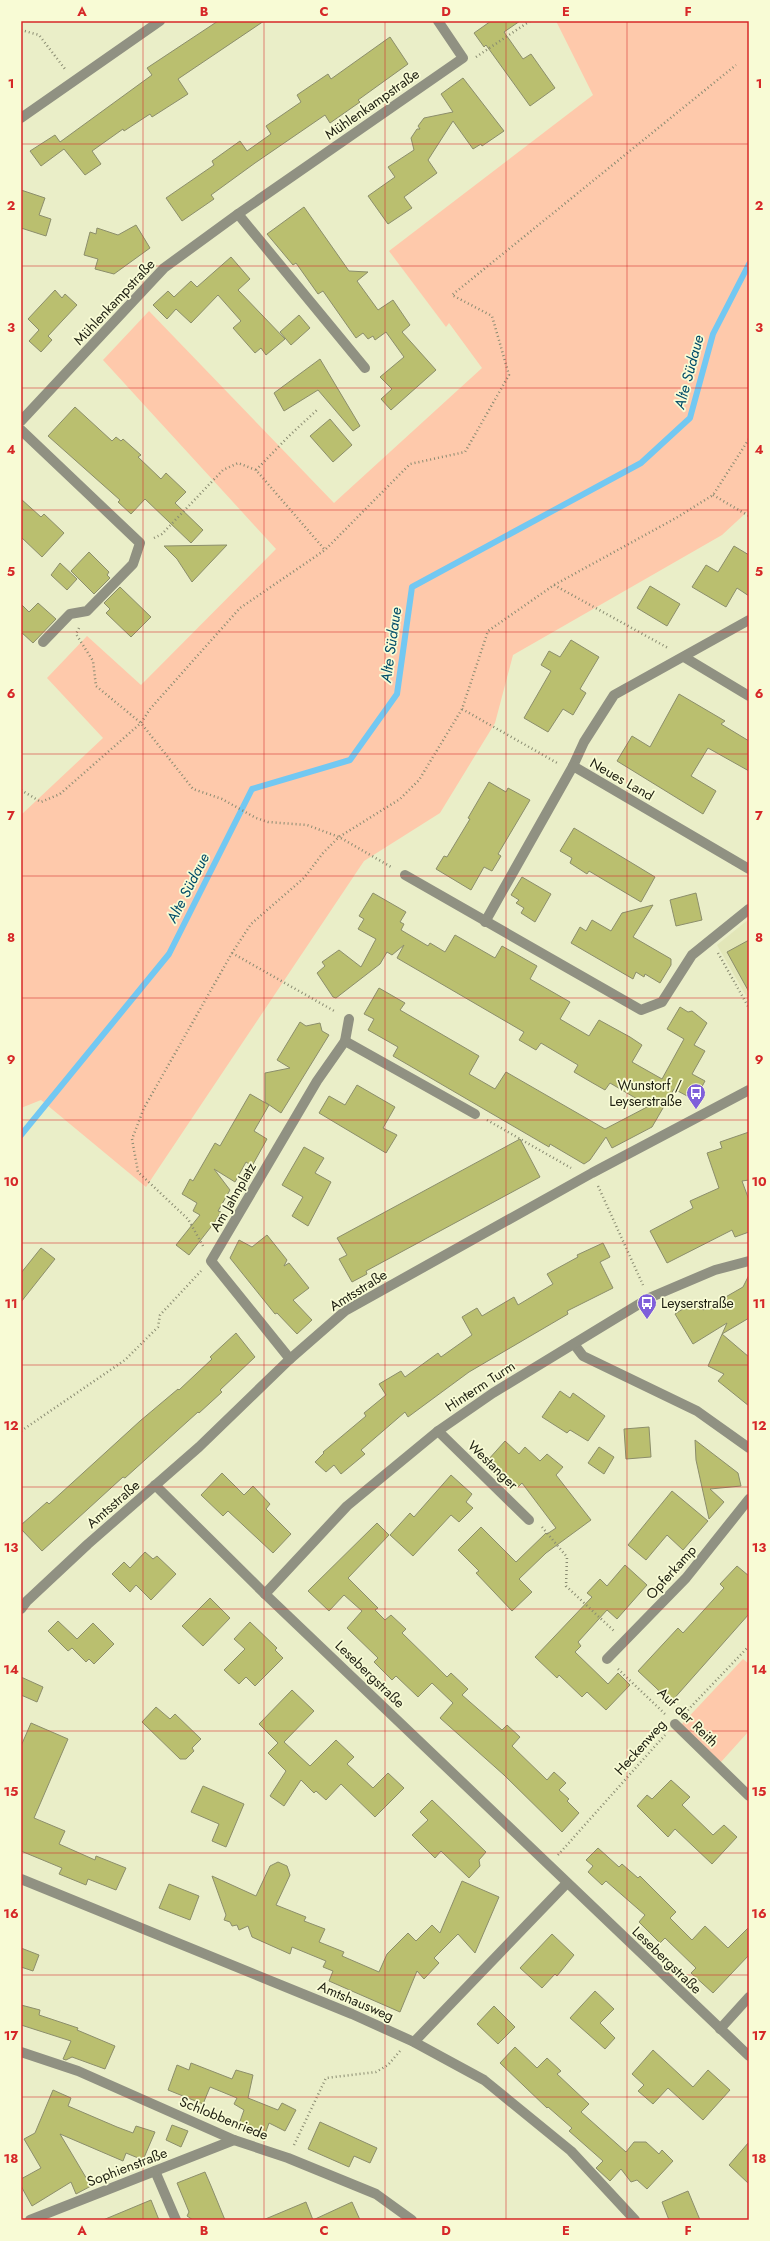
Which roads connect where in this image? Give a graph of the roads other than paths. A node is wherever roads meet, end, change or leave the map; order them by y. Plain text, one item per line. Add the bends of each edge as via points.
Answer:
1 (160, 21) edge
2 (438, 21) edge
3 (21, 118) edge
4 (238, 214) junction
5 (365, 368) dead end
6 (21, 421) edge
7 (21, 430) edge
8 (749, 620) edge
9 (43, 642) dead end
10 (684, 657) junction
11 (749, 696) edge
12 (573, 766) junction
13 (749, 869) edge
14 (405, 875) road end
15 (749, 909) edge
16 (485, 922) junction
17 (349, 1019) road end
18 (345, 1040) junction
19 (749, 1090) edge
20 (475, 1114) dead end
21 (749, 1261) edge
22 (574, 1344) junction
23 (290, 1359) junction
24 (438, 1431) junction
25 (749, 1448) edge
26 (155, 1485) junction
27 (749, 1500) edge
28 (529, 1520) road end
29 (266, 1594) junction
30 (21, 1609) edge
31 (607, 1659) road end
32 (675, 1724) road end
33 (749, 1796) edge
34 (21, 1878) edge
35 (567, 1883) junction
36 (749, 1997) edge
37 (720, 2029) junction
38 (414, 2042) junction
39 (21, 2052) edge
40 (749, 2056) edge
41 (234, 2140) junction
42 (155, 2171) junction
43 (30, 2220) edge
44 (176, 2220) edge
45 (412, 2220) edge
46 (635, 2220) edge

1 - 3 street
2 - 4 street, Mühlenkampstraße via 463,58
4 - 5 street
4 - 6 street, Mühlenkampstraße via 164,268
7 - 9 street via 140,543 133,564 87,611 70,614
8 - 10 street
10 - 11 street
10 - 12 street via 614,695 584,742
12 - 13 street, Neues Land
12 - 16 street, Neues Land
14 - 16 street
15 - 16 street via 692,955 662,1002 641,1010
17 - 18 street, Am Jahnplatz
18 - 20 street
18 - 23 street, Am Jahnplatz via 317,1080 211,1261
19 - 23 street, Amtsstraße via 592,1173 345,1311
21 - 22 street, Hinterm Turm via 715,1270 649,1298
22 - 24 street, Hinterm Turm via 493,1393
22 - 25 street via 583,1356 697,1411
23 - 26 street, Amtsstraße via 199,1447
24 - 28 street, Westanger
24 - 29 street, Hinterm Turm via 347,1506
26 - 29 street, Lesebergstraße
26 - 30 street, Amtsstraße via 88,1544
27 - 31 street, Opferkamp via 686,1578
29 - 35 street, Lesebergstraße
32 - 33 street, Auf der Reith
34 - 38 street, Amtshausweg
35 - 37 street, Lesebergstraße
35 - 38 street
36 - 37 street
37 - 40 street, Lesebergstraße
38 - 46 street, Amtshausweg via 484,2080 571,2151
39 - 41 street, Schlobbenriede via 78,2071
41 - 42 street, Sophienstraße
41 - 45 street, Schlobbenriede via 288,2158 376,2194
42 - 43 street, Sophienstraße
42 - 44 street

